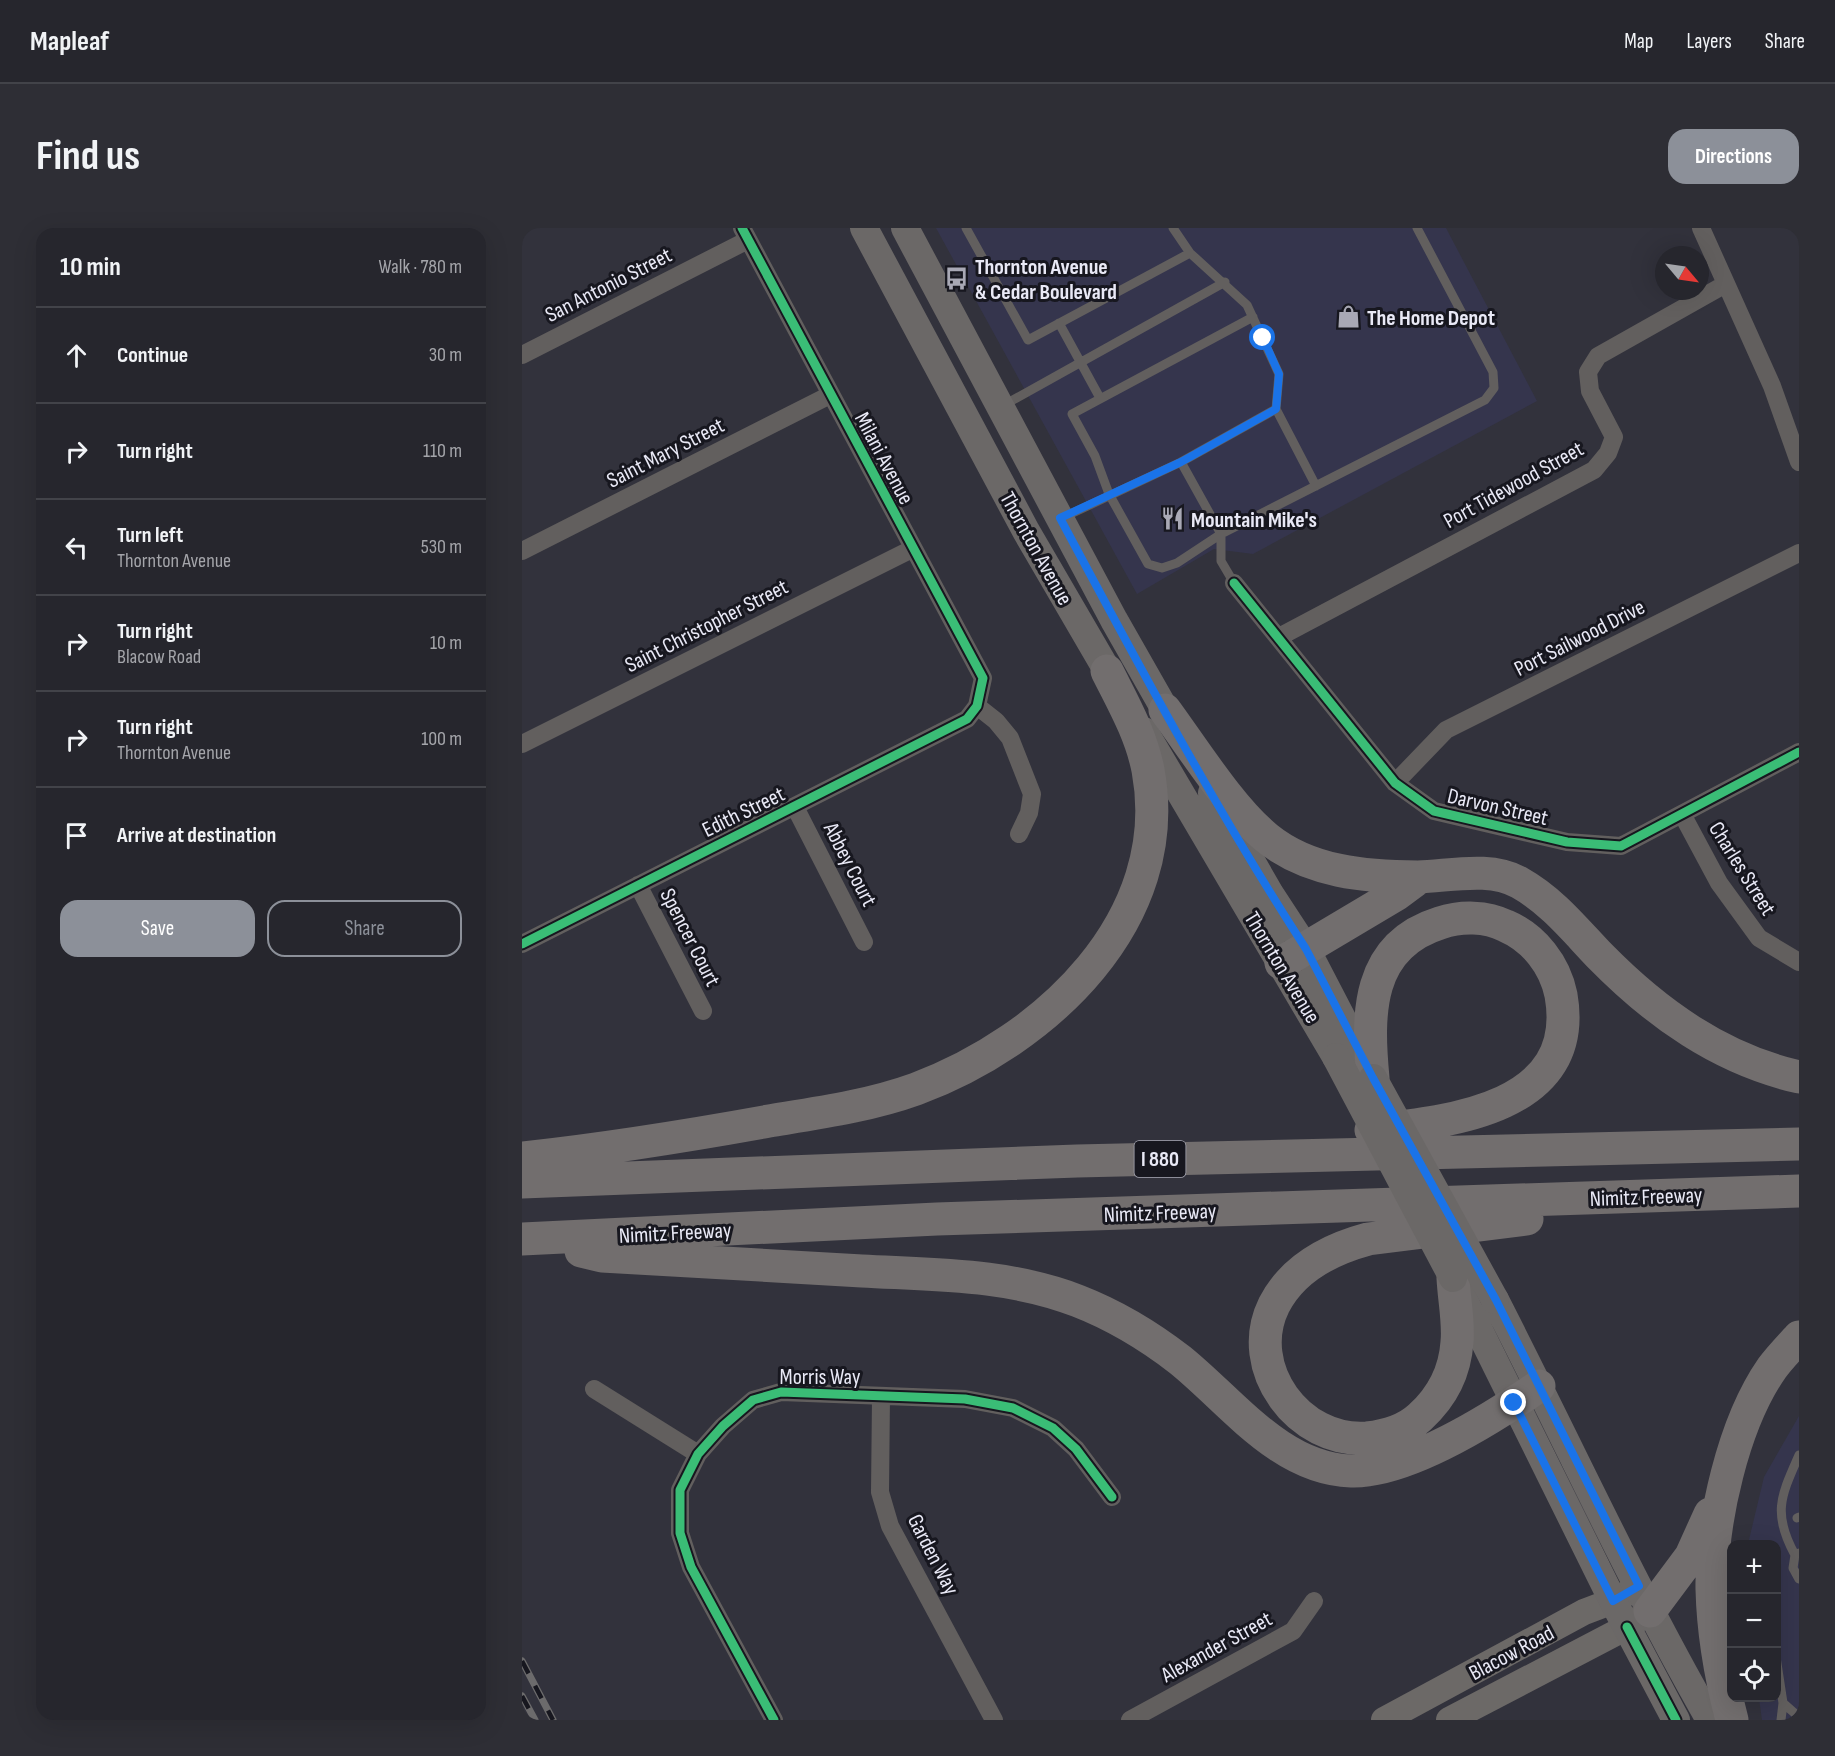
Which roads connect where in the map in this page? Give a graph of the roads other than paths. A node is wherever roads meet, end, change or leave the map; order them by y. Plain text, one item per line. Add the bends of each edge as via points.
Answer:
1 (864, 228) edge
2 (905, 228) edge
3 (966, 228) edge
4 (1173, 228) edge
5 (1417, 228) edge
6 (1701, 228) edge
7 (745, 234) edge
8 (1190, 253) junction
9 (1225, 282) junction
10 (1724, 285) junction
11 (1253, 317) junction
12 (1059, 323) junction
13 (522, 354) edge
14 (1080, 361) junction
15 (830, 395) junction
16 (1100, 398) junction
17 (1002, 406) junction
18 (1276, 409) junction
19 (1181, 462) junction
20 (1799, 462) edge
21 (1316, 486) junction
22 (1109, 494) junction
23 (1060, 518) junction
24 (1221, 534) junction
25 (912, 549) junction
26 (522, 551) edge
27 (1799, 553) edge
28 (1234, 583) joint
29 (1279, 638) junction
30 (1107, 671) junction
31 (977, 706) junction
32 (1165, 710) junction
33 (522, 744) edge
34 (1799, 752) edge
35 (1395, 783) junction
36 (795, 807) junction
37 (1682, 814) junction
38 (1019, 834) dead end
39 (1420, 877) junction
40 (638, 885) junction
41 (864, 942) dead end
42 (522, 944) edge
43 (1293, 956) junction
44 (1799, 962) edge
45 (702, 1011) dead end
46 (1799, 1077) edge
47 (1373, 1078) junction
48 (1799, 1144) edge
49 (522, 1158) edge
50 (1077, 1161) junction
51 (522, 1182) edge
52 (1799, 1191) edge
53 (1730, 1193) junction
54 (528, 1239) edge
55 (1453, 1278) junction
56 (1799, 1337) edge
57 (594, 1389) dead end
58 (1527, 1395) junction
59 (881, 1397) junction
60 (698, 1454) junction
61 (1799, 1455) edge
62 (1725, 1482) junction
63 (1112, 1497) dead end
64 (1797, 1554) edge
65 (1799, 1579) edge
66 (1314, 1601) dead end
67 (1613, 1601) junction
68 (1639, 1608) junction
69 (1781, 1690) edge
70 (1783, 1703) junction
71 (1799, 1717) edge
72 (774, 1720) edge
73 (994, 1720) edge
74 (1130, 1720) edge
75 (1384, 1720) edge
76 (1449, 1720) edge
77 (1676, 1720) edge
78 (1710, 1720) edge
79 (1732, 1720) edge
80 (1781, 1720) edge

1 - 30 main road, Thornton Avenue via 1026,531
2 - 17 main road, Thornton Avenue
3 - 12 lane via 1028,340
4 - 8 lane
5 - 21 lane via 1493,372 1494,388 1485,399
6 - 10 street
7 - 13 street, San Antonio Street
7 - 15 street, Milani Avenue
8 - 9 lane
8 - 12 lane
9 - 11 lane via 1247,304
9 - 14 lane
10 - 20 street via 1772,386
10 - 29 street, Port Tidewood Street via 1598,356 1588,372 1590,391 1614,437 1608,453 1594,470
11 - 16 lane
11 - 18 lane via 1279,374
12 - 14 lane
14 - 16 lane
14 - 17 lane
15 - 25 street, Milani Avenue
15 - 26 street, Saint Mary Street
16 - 22 lane via 1072,414 1095,456
17 - 23 main road, Thornton Avenue
18 - 19 lane
18 - 21 lane
19 - 22 lane
19 - 24 lane
21 - 24 lane
22 - 23 lane
22 - 24 lane via 1148,564 1162,567 1177,562
23 - 32 main road, Thornton Avenue
24 - 28 lane via 1221,561
25 - 31 street, Milani Avenue via 983,678
25 - 33 street, Saint Christopher Street
27 - 35 street, Port Sailwood Drive via 1446,730
28 - 29 street, Darvon Street
29 - 35 street, Darvon Street
30 - 43 main road, Thornton Avenue
30 - 49 highway via 1139,737 1148,772 1151,841 1133,904 1115,936 1084,975 1038,1020 972,1063 915,1089 872,1102 635,1145
31 - 36 street, Edith Street via 967,719
31 - 38 street via 1010,738 1032,794 1029,813
32 - 39 highway via 1245,817 1267,838 1316,865 1343,872
32 - 43 main road, Thornton Avenue via 1270,894
34 - 37 street, Darvon Street
35 - 37 street, Darvon Street via 1434,811 1568,842 1621,846
36 - 40 street, Edith Street
36 - 41 street, Abbey Court
37 - 44 street, Charles Street via 1719,883 1759,938
39 - 43 highway
39 - 46 highway via 1492,874 1517,882 1543,897 1631,988 1691,1032 1728,1054
40 - 42 street, Edith Street
40 - 45 street, Spencer Court
43 - 47 main road, Thornton Avenue
43 - 55 main road, Thornton Avenue, bridge via 1336,1057
47 - 50 highway via 1369,1021 1374,990 1386,963 1404,941 1453,918 1481,918 1506,926 1546,958 1558,980 1563,1006 1562,1035 1552,1059 1536,1081 1515,1098 1488,1110 1425,1125
47 - 58 main road, Thornton Avenue, bridge via 1496,1300
48 - 50 highway, Nimitz Freeway / I 880
50 - 51 highway, Nimitz Freeway / I 880
52 - 53 highway, Nimitz Freeway
53 - 54 highway, Nimitz Freeway via 937,1219
53 - 55 highway via 1395,1235 1334,1250 1293,1279 1274,1305 1266,1343 1273,1379 1290,1408 1317,1428 1350,1439 1382,1437 1412,1425 1437,1402 1452,1372 1458,1341
54 - 58 highway via 602,1256 968,1277 1044,1289 1080,1302 1144,1335 1179,1359 1269,1438 1297,1458 1322,1466 1381,1469 1408,1461
55 - 58 main road, Thornton Avenue
56 - 62 highway via 1772,1368 1739,1432
57 - 60 street
58 - 67 main road, Thornton Avenue
58 - 68 main road, Thornton Avenue
59 - 60 street, Morris Way via 781,1392 753,1400
59 - 63 street, Morris Way via 965,1399 1013,1408 1053,1428 1076,1449
59 - 73 street, Garden Way via 880,1492 890,1526
60 - 72 street, Morris Way via 680,1490 680,1533 691,1567
61 - 64 lane via 1780,1505 1783,1533
62 - 68 highway via 1691,1556
62 - 79 highway via 1712,1589
64 - 65 lane via 1793,1568
66 - 74 street, Alexander Street via 1293,1631
67 - 68 main road, Thornton Avenue
67 - 75 main road, Blacow Road via 1584,1612
68 - 76 main road, Blacow Road
68 - 77 main road, Thornton Avenue
68 - 78 main road, Thornton Avenue
69 - 70 lane
70 - 71 lane
70 - 80 lane

